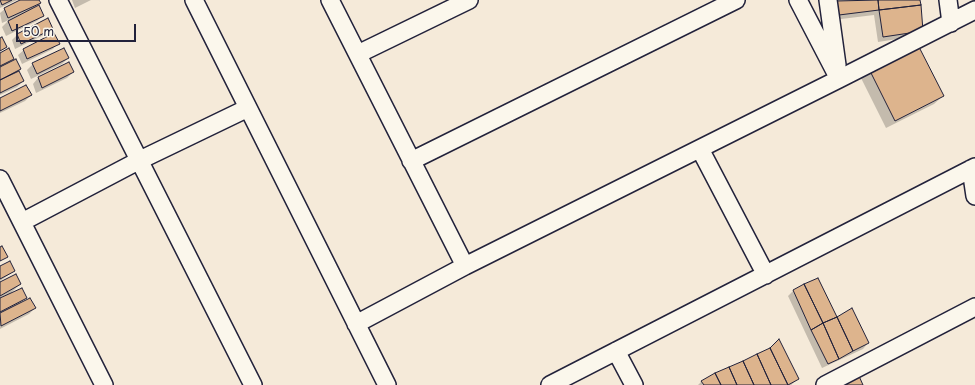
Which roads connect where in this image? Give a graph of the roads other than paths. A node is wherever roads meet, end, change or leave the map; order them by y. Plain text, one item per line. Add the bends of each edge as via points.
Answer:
1 (58, 0) edge
2 (194, 0) edge
3 (330, 0) edge
4 (468, 0) edge
5 (736, 0) edge
6 (798, 0) edge
7 (828, 0) edge
8 (948, 0) edge
9 (975, 10) edge
10 (951, 23) junction
11 (358, 54) junction
12 (839, 79) junction
13 (248, 108) junction
14 (700, 149) junction
15 (411, 160) junction
16 (138, 161) junction
17 (973, 168) edge
18 (0, 179) edge
19 (975, 196) edge
20 (22, 222) junction
21 (465, 266) junction
22 (766, 275) junction
23 (975, 308) edge
24 (356, 324) junction
25 (616, 351) junction
26 (104, 385) edge
27 (253, 385) edge
28 (387, 385) edge
29 (550, 385) edge
30 (634, 385) edge
31 (825, 385) edge

1 - 16 street
2 - 13 street
3 - 11 street
4 - 11 street
5 - 15 street
6 - 12 street
7 - 12 street
8 - 10 street
9 - 10 street
10 - 12 street
11 - 15 street
12 - 14 street
13 - 16 street
13 - 24 street
14 - 21 street
14 - 22 street
15 - 21 street
16 - 20 street
16 - 27 street
17 - 19 street
17 - 22 street
18 - 20 street
20 - 26 street
21 - 24 street
22 - 25 street
23 - 31 street
24 - 28 street
25 - 29 street
25 - 30 street

